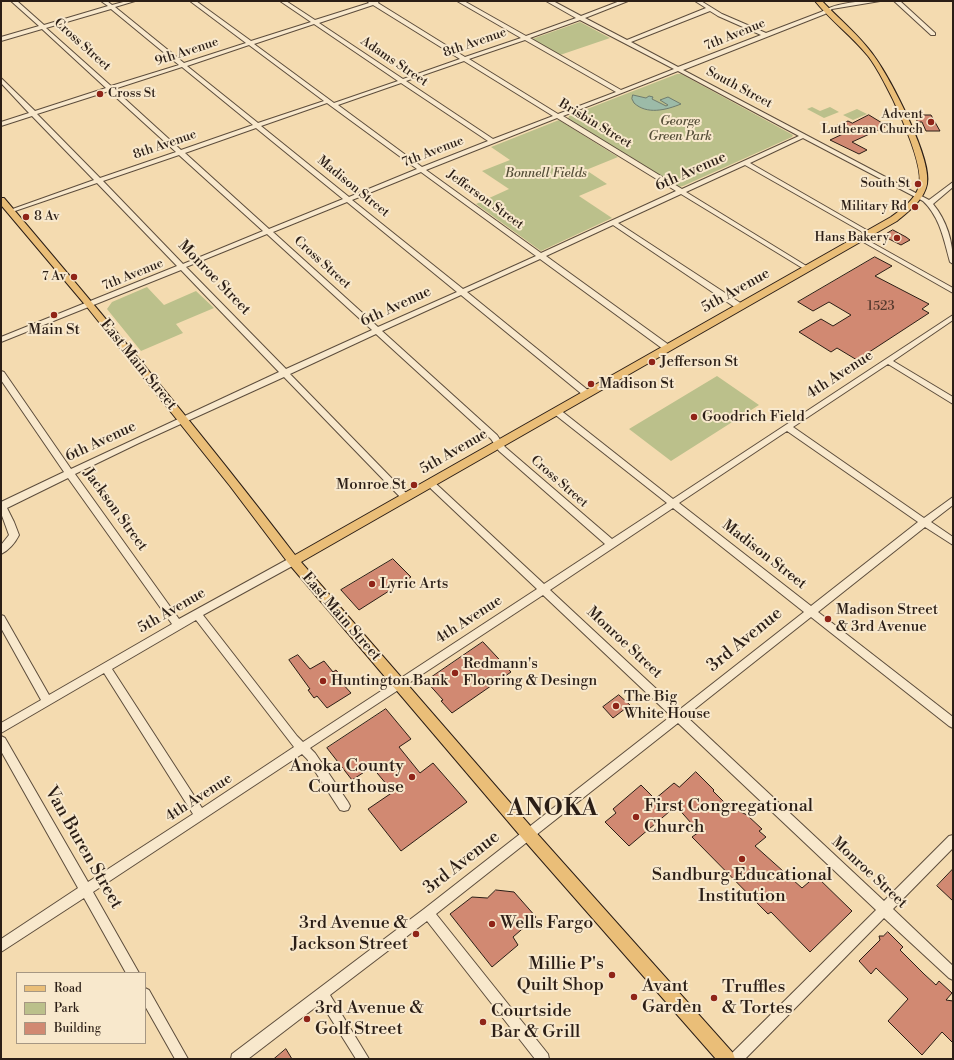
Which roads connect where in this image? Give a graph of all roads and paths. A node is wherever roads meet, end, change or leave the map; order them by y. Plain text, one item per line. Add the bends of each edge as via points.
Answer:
1 (14, 1) edge
2 (104, 1) edge
3 (132, 1) edge
4 (193, 1) edge
5 (283, 1) edge
6 (380, 1) edge
7 (460, 1) edge
8 (549, 1) edge
9 (624, 1) edge
10 (698, 1) edge
11 (818, 1) edge
12 (877, 1) edge
13 (898, 1) edge
14 (372, 2) edge
15 (111, 7) junction
16 (709, 9) junction
17 (827, 10) junction
18 (582, 18) junction
19 (314, 22) junction
20 (42, 27) junction
21 (933, 34) dead end
22 (765, 35) junction
23 (526, 38) junction
24 (1, 39) edge
25 (626, 42) junction
26 (250, 43) junction
27 (465, 59) junction
28 (182, 65) junction
29 (679, 70) junction
30 (1, 80) edge
31 (401, 81) junction
32 (111, 88) junction
33 (621, 92) junction
34 (330, 103) junction
35 (33, 114) junction
36 (559, 116) junction
37 (1, 124) edge
38 (256, 126) junction
39 (804, 136) junction
40 (493, 142) junction
41 (180, 152) junction
42 (746, 163) junction
43 (422, 169) junction
44 (97, 181) junction
45 (953, 184) edge
46 (682, 191) junction
47 (918, 196) junction
48 (348, 199) junction
49 (1, 200) edge
50 (930, 203) junction
51 (10, 211) junction
52 (614, 223) junction
53 (268, 232) junction
54 (868, 233) junction
55 (860, 238) junction
56 (541, 257) junction
57 (953, 262) edge
58 (182, 268) junction
59 (806, 268) junction
60 (953, 291) edge
61 (462, 292) junction
62 (90, 305) junction
63 (739, 306) junction
64 (953, 317) edge
65 (378, 331) junction
66 (1, 340) edge
67 (666, 347) junction
68 (888, 362) junction
69 (1, 374) edge
70 (285, 374) junction
71 (586, 393) junction
72 (953, 401) edge
73 (556, 411) junction
74 (183, 420) junction
75 (788, 428) junction
76 (498, 444) junction
77 (69, 472) junction
78 (430, 483) junction
79 (405, 497) junction
80 (953, 500) edge
81 (673, 503) junction
82 (1, 506) edge
83 (924, 522) junction
84 (953, 542) edge
85 (611, 544) junction
86 (1, 550) edge
87 (293, 561) junction
88 (544, 589) junction
89 (810, 611) junction
90 (197, 614) junction
91 (1, 619) edge
92 (178, 625) junction
93 (105, 667) junction
94 (399, 684) junction
95 (47, 701) junction
96 (678, 716) junction
97 (953, 724) edge
98 (1, 728) edge
99 (1, 740) edge
100 (301, 748) junction
101 (344, 806) dead end
102 (200, 815) junction
103 (528, 834) junction
104 (953, 840) edge
105 (86, 890) junction
106 (883, 909) junction
107 (428, 913) junction
108 (1, 946) edge
109 (132, 972) edge
110 (953, 974) edge
111 (322, 995) junction
112 (146, 996) edge
113 (182, 1059) edge
114 (237, 1059) edge
115 (363, 1059) edge
116 (543, 1059) edge
117 (727, 1059) edge
118 (736, 1059) edge

1 - 20 street, Cross Street
2 - 15 street, Madison Street
3 - 15 street
4 - 26 street, Jefferson Street
5 - 19 street, Adams Street
6 - 14 street, 9th Avenue
7 - 23 street
8 - 18 street, South Street
9 - 18 street, 8th Avenue
10 - 16 street
11 - 17 main road
12 - 17 street, 7th Avenue
13 - 21 street
14 - 19 street, 9th Avenue
14 - 27 street, Brisbin Street
15 - 20 street
15 - 28 street, Madison Street
16 - 22 street
16 - 25 street
17 - 22 street, 7th Avenue
17 - 47 main road via 871,57 881,72 919,151 924,179
18 - 23 street, 8th Avenue
18 - 25 street, South Street
19 - 26 street, 9th Avenue
19 - 31 street, Adams Street
20 - 24 street
20 - 32 street, Cross Street
22 - 29 street, 7th Avenue
23 - 27 street, 8th Avenue
23 - 33 street
25 - 29 street, South Street
26 - 28 street, 9th Avenue
26 - 34 street, Jefferson Street
27 - 31 street, 8th Avenue
27 - 36 street, Brisbin Street
28 - 32 street, 9th Avenue
28 - 38 street, Madison Street
29 - 33 street, 7th Avenue
29 - 39 street, South Street
30 - 35 street, Monroe Street
31 - 34 street, 8th Avenue
31 - 40 street, Adams Street
32 - 35 street, 9th Avenue
32 - 41 street, Cross Street
33 - 36 street, 7th Avenue
34 - 38 street, 8th Avenue
34 - 43 street, Jefferson Street
35 - 37 street, 9th Avenue
35 - 44 street, Monroe Street
36 - 40 street, 7th Avenue
36 - 46 street, Brisbin Street
38 - 41 street, 8th Avenue
38 - 48 street, Madison Street
39 - 42 street, 6th Avenue
39 - 47 street, South Street
40 - 43 street, 7th Avenue
41 - 44 street, 8th Avenue
41 - 53 street, Cross Street
42 - 46 street, 6th Avenue
42 - 54 street
43 - 48 street, 7th Avenue
43 - 56 street, Jefferson Street
44 - 51 street, 8th Avenue
44 - 58 street, Monroe Street
45 - 50 street
46 - 52 street, 6th Avenue
46 - 59 street, Brisbin Street
47 - 50 street, South Street
47 - 54 main road, 5th Avenue via 902,212
48 - 53 street, 7th Avenue
48 - 61 street, Madison Street
49 - 51 main road, East Main Street
50 - 57 street via 940,220
51 - 62 main road, East Main Street
52 - 56 street, 6th Avenue
52 - 63 street
53 - 58 street, 7th Avenue
53 - 65 street, Cross Street
54 - 55 main road, 5th Avenue
55 - 59 main road, 5th Avenue
55 - 60 street
56 - 61 street, 6th Avenue
56 - 67 street, Jefferson Street
58 - 62 street, 7th Avenue
58 - 70 street, Monroe Street
59 - 63 main road, 5th Avenue
61 - 65 street, 6th Avenue
61 - 71 street, Madison Street
62 - 66 street, 7th Avenue
62 - 74 main road, East Main Street
63 - 67 main road, 5th Avenue
64 - 68 street, 4th Avenue
65 - 70 street, 6th Avenue
65 - 76 street, Cross Street via 494,437
67 - 71 main road, 5th Avenue
68 - 72 street
68 - 75 street, 4th Avenue
69 - 77 street, Jackson Street
70 - 74 street, 6th Avenue
70 - 79 street, Monroe Street
71 - 73 main road, 5th Avenue
73 - 76 main road, 5th Avenue
73 - 81 street, Madison Street
74 - 77 street, 6th Avenue
74 - 87 main road, East Main Street
75 - 81 street, 4th Avenue
75 - 83 street
76 - 78 main road, 5th Avenue
76 - 85 street, Cross Street
77 - 82 street, 6th Avenue
77 - 92 street, Jackson Street
78 - 79 main road, 5th Avenue
78 - 88 street, Monroe Street
79 - 87 main road, 5th Avenue
80 - 83 street, 3rd Avenue
81 - 85 street, 4th Avenue
81 - 89 street, Madison Street
82 - 86 street via 14,535 12,541
83 - 84 street
83 - 89 street, 3rd Avenue
85 - 88 street, 4th Avenue
87 - 90 street, 5th Avenue
87 - 94 main road, East Main Street
88 - 94 street, 4th Avenue
88 - 96 street, Monroe Street
89 - 96 street, 3rd Avenue
89 - 97 street, Madison Street
90 - 92 street, 5th Avenue
90 - 100 street
91 - 95 street
92 - 93 street, 5th Avenue
93 - 95 street, 5th Avenue
93 - 102 street
94 - 100 street, 4th Avenue
94 - 103 main road, East Main Street
95 - 98 street, 5th Avenue
96 - 103 street, 3rd Avenue
96 - 106 street, Monroe Street
99 - 105 street, Van Buren Street
100 - 101 street via 311,756
100 - 102 street, 4th Avenue
102 - 105 street, 4th Avenue
103 - 107 street, 3rd Avenue
103 - 117 main road, East Main Street
104 - 106 street
105 - 108 street, 4th Avenue
105 - 109 street, Van Buren Street
106 - 110 street, Monroe Street
106 - 118 street
107 - 111 street, 3rd Avenue
107 - 116 street
111 - 114 street, 3rd Avenue
111 - 115 street
112 - 113 street

